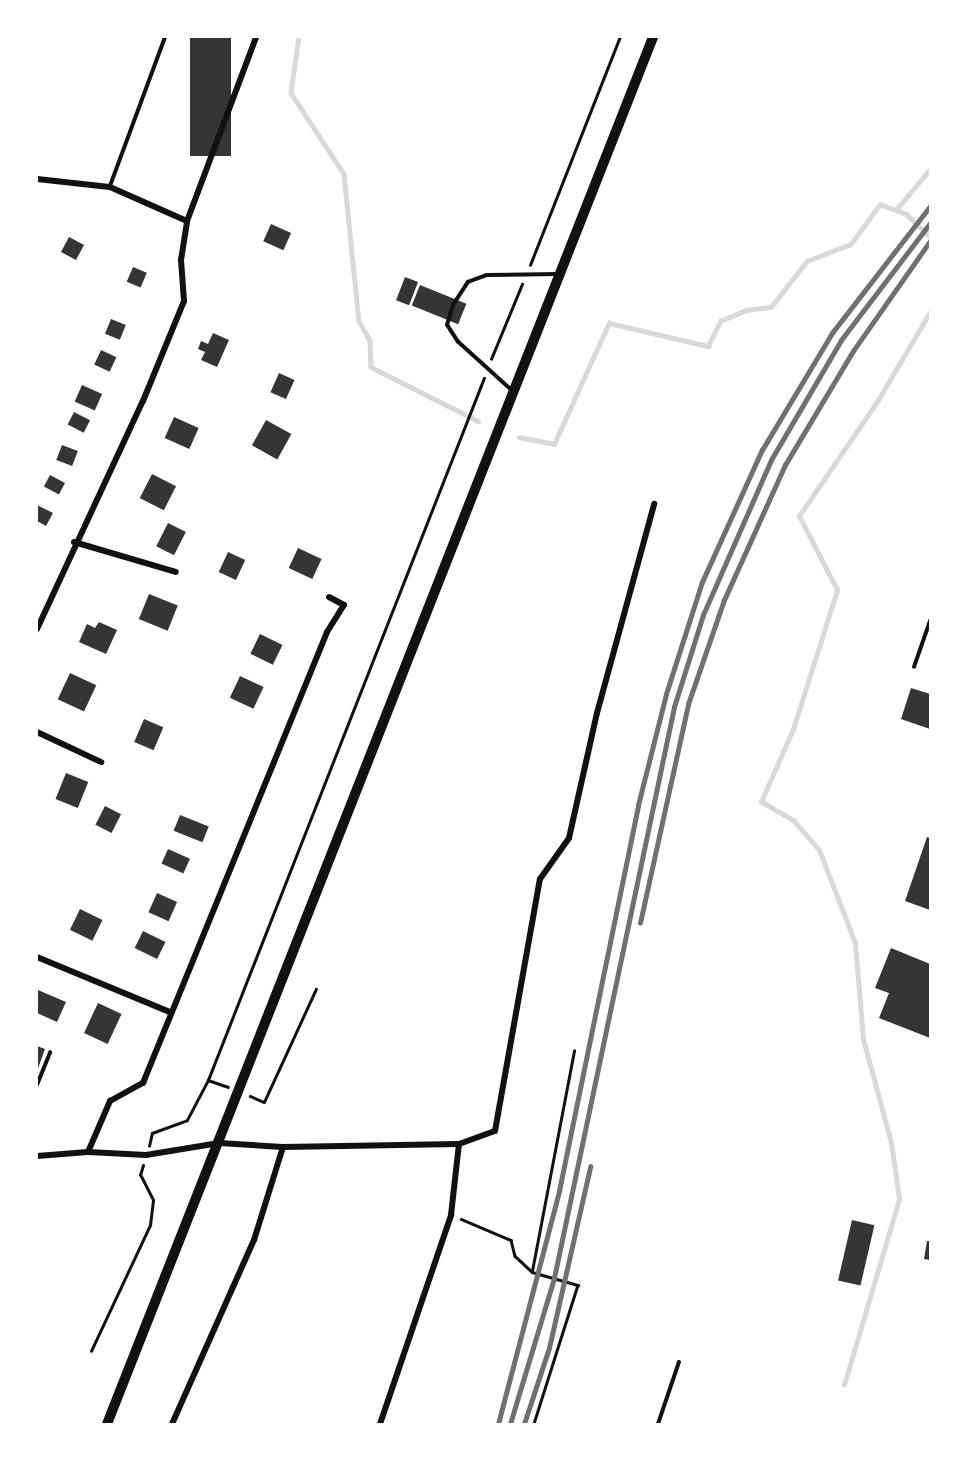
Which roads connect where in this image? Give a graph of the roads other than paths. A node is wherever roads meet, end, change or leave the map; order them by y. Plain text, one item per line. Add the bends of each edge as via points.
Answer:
1 (165, 37) edge
2 (256, 37) edge
3 (653, 37) edge
4 (37, 179) edge
5 (110, 187) junction
6 (187, 221) junction
7 (560, 274) junction
8 (513, 391) junction
9 (654, 504) dead end
10 (74, 542) junction
11 (176, 572) dead end
12 (329, 597) dead end
13 (930, 621) edge
14 (37, 629) edge
15 (914, 667) dead end
16 (37, 732) edge
17 (101, 762) dead end
18 (37, 957) edge
19 (170, 1012) junction
20 (50, 1053) dead end
21 (37, 1085) edge
22 (219, 1143) junction
23 (459, 1144) junction
24 (282, 1147) junction
25 (88, 1152) junction
26 (37, 1156) edge
27 (679, 1362) dead end
28 (107, 1424) edge
29 (172, 1424) edge
30 (380, 1424) edge
31 (657, 1424) edge

1 - 5 lane
2 - 6 street
3 - 7 highway
4 - 5 street
5 - 6 street
6 - 10 street via 181,260 184,301 143,401
7 - 8 highway
7 - 8 lane via 487,275 468,282 453,305 447,325 487,370
8 - 22 highway
9 - 23 street via 597,713 569,838 540,879 495,1131
10 - 11 street
10 - 14 street
12 - 19 street via 344,605 327,632
13 - 15 lane
16 - 17 street
18 - 19 street
19 - 25 street via 143,1083 110,1101
20 - 21 lane
22 - 24 street
22 - 25 street via 146,1156
22 - 28 highway
23 - 24 street
23 - 30 street via 451,1215
24 - 29 street via 254,1240
25 - 26 street
27 - 31 lane

